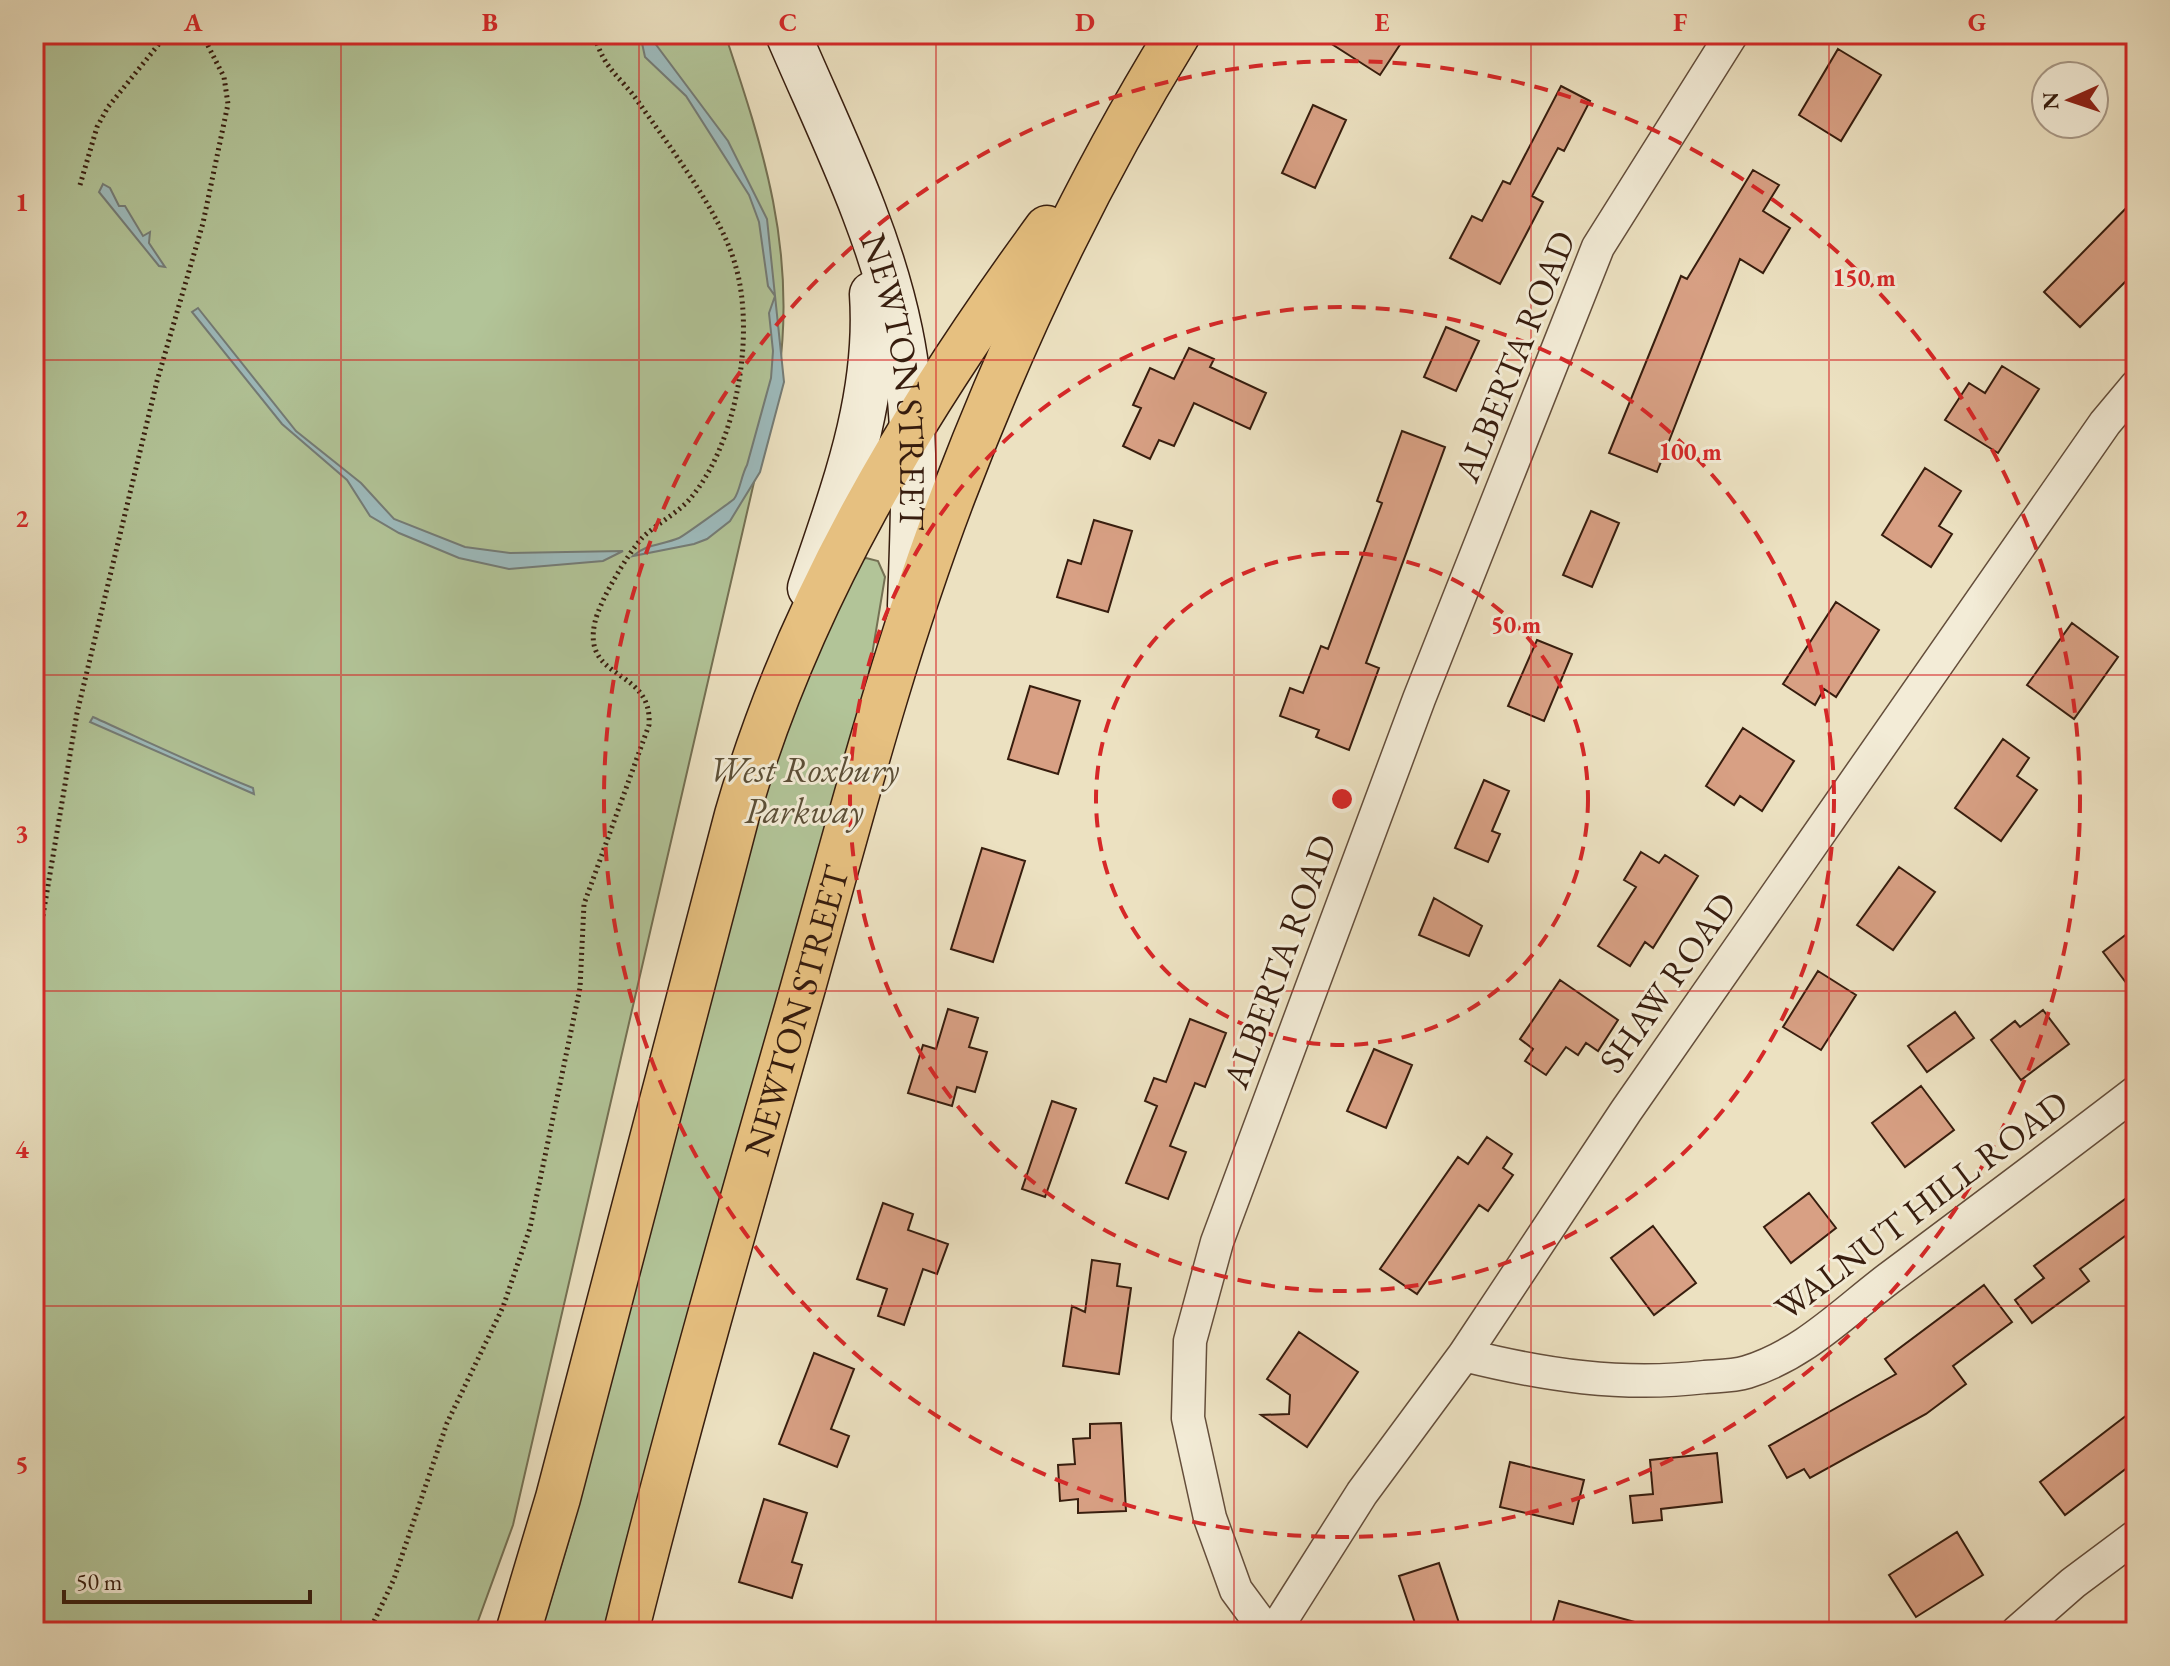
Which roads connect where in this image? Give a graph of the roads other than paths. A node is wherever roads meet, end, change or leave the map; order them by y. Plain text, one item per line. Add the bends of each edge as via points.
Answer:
1 (788, 34) edge
2 (1178, 34) edge
3 (1732, 34) edge
4 (1124, 122) junction
5 (858, 200) junction
6 (2136, 386) edge
7 (913, 424) junction
8 (909, 622) junction
9 (766, 720) junction
10 (2136, 1092) edge
11 (1464, 1355) junction
12 (2136, 1536) edge
13 (518, 1632) edge
14 (626, 1632) edge
15 (1267, 1632) edge
16 (1274, 1632) edge
17 (2017, 1632) edge

1 - 5 main road, NEWTON STREET
2 - 4 main road
3 - 15 street, ALBERTA ROAD via 1598,247 1413,714 1217,1242 1190,1341 1188,1418 1210,1518 1236,1590
4 - 7 main road
4 - 8 main road via 1019,333
5 - 7 main road, NEWTON STREET via 900,330
5 - 9 main road, NEWTON STREET via 873,314 869,394 846,482
6 - 11 street, SHAW ROAD via 2105,423 1662,1059
7 - 8 main road, NEWTON STREET
7 - 9 main road via 817,602
8 - 14 main road, NEWTON STREET via 730,1235
9 - 13 main road
10 - 11 street, WALNUT HILL ROAD via 1819,1336 1744,1373 1596,1380 1531,1372
11 - 16 street, SHAW ROAD via 1362,1493
12 - 17 street

